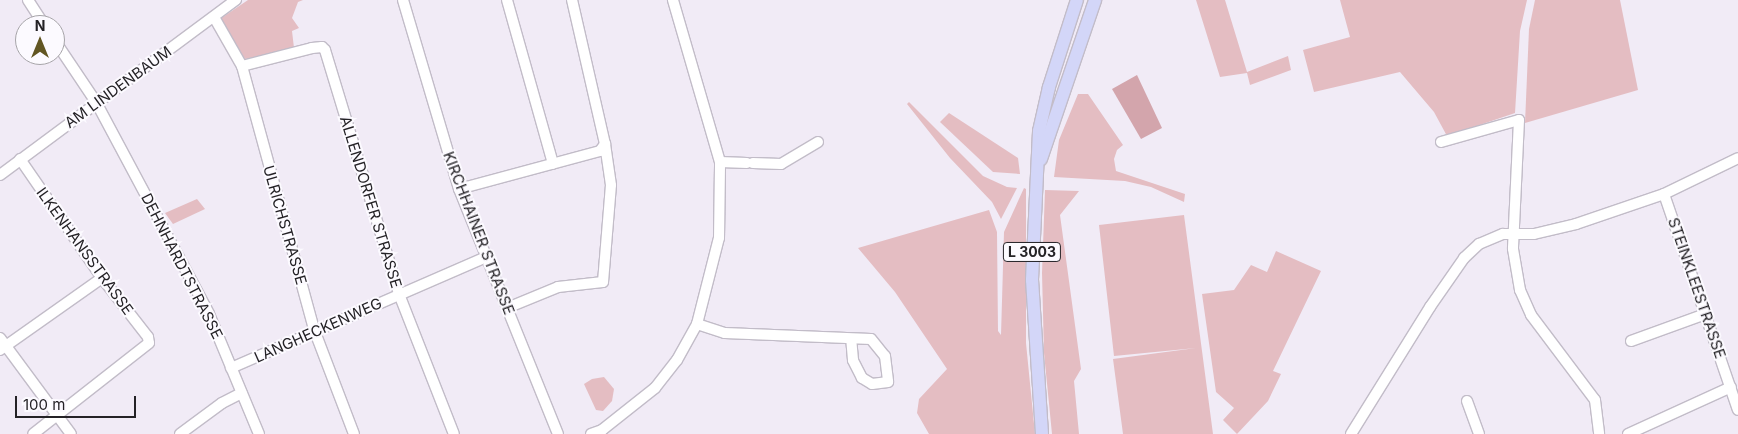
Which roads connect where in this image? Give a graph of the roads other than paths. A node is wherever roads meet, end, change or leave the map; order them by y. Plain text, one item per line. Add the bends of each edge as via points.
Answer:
1 (28, 0) edge
2 (236, 0) edge
3 (403, 0) edge
4 (507, 0) edge
5 (572, 0) edge
6 (674, 0) edge
7 (1077, 0) edge
8 (1095, 0) edge
9 (38, 15) edge
10 (214, 17) junction
11 (65, 56) edge
12 (242, 66) junction
13 (96, 102) junction
14 (818, 142) dead end
15 (1441, 142) dead end
16 (602, 147) junction
17 (1738, 158) edge
18 (20, 159) junction
19 (720, 162) junction
20 (553, 164) junction
21 (1037, 168) junction
22 (0, 175) edge
23 (459, 189) junction
24 (1664, 194) junction
25 (1514, 234) junction
26 (486, 257) junction
27 (102, 278) junction
28 (399, 294) junction
29 (507, 308) junction
30 (1703, 315) junction
31 (697, 324) junction
32 (315, 332) junction
33 (850, 339) junction
34 (1632, 340) dead end
35 (2, 345) edge
36 (232, 368) junction
37 (1731, 387) junction
38 (242, 393) junction
39 (1466, 401) dead end
40 (1738, 410) edge
41 (56, 415) junction
42 (33, 434) edge
43 (70, 434) edge
44 (180, 434) edge
45 (260, 434) edge
46 (354, 434) edge
47 (454, 434) edge
48 (558, 434) edge
49 (591, 434) edge
50 (1042, 434) edge
51 (1351, 434) edge
52 (1479, 434) edge
53 (1599, 434) edge
54 (1628, 434) edge

1 - 9 street
2 - 10 street, AM LINDENBAUM
3 - 23 street, KIRCHHAINER STRASSE
4 - 20 street
5 - 16 street via 575,23 604,128
6 - 19 street
7 - 21 main road, L 3003 via 1044,105
8 - 21 main road, L 3003
10 - 12 street, ULRICHSTRASSE
10 - 13 street, AM LINDENBAUM
11 - 13 street, DEHNHARDTSTRASSE
12 - 28 street, ALLENDORFER STRASSE via 312,48 322,47 325,50
12 - 32 street, ULRICHSTRASSE
13 - 18 street, AM LINDENBAUM
13 - 36 street, DEHNHARDTSTRASSE via 209,314
14 - 19 street via 781,164
15 - 25 street via 1519,120
16 - 20 street
16 - 29 street via 611,203 603,282 558,287
17 - 24 street
18 - 22 street, AM LINDENBAUM
18 - 27 street, ILKENHANSSTRASSE
19 - 31 street via 719,238
20 - 23 street
21 - 50 main road, L 3003 via 1033,313
23 - 26 street, KIRCHHAINER STRASSE
24 - 25 street via 1548,232
24 - 30 street, STEINKLEESTRASSE
25 - 51 street via 1492,237 1464,258 1380,384
25 - 53 street via 1513,249 1524,303 1595,400
26 - 28 street, LANGHECKENWEG
26 - 29 street, KIRCHHAINER STRASSE
27 - 35 street
27 - 41 street, ILKENHANSSTRASSE via 148,337 149,343
28 - 32 street, LANGHECKENWEG
28 - 47 street, ALLENDORFER STRASSE
29 - 48 street, KIRCHHAINER STRASSE
30 - 34 street
30 - 37 street, STEINKLEESTRASSE
31 - 33 street via 725,333
31 - 49 street via 677,360 655,388 602,430
32 - 36 street, LANGHECKENWEG
32 - 46 street, ULRICHSTRASSE
33 - 33 street via 853,360 862,378 872,384 888,382 885,356 877,342
35 - 41 street
36 - 38 street, DEHNHARDTSTRASSE
37 - 40 street, STEINKLEESTRASSE
37 - 54 street
38 - 44 street via 222,403
38 - 45 street, DEHNHARDTSTRASSE
39 - 52 street
41 - 42 street
41 - 43 street

